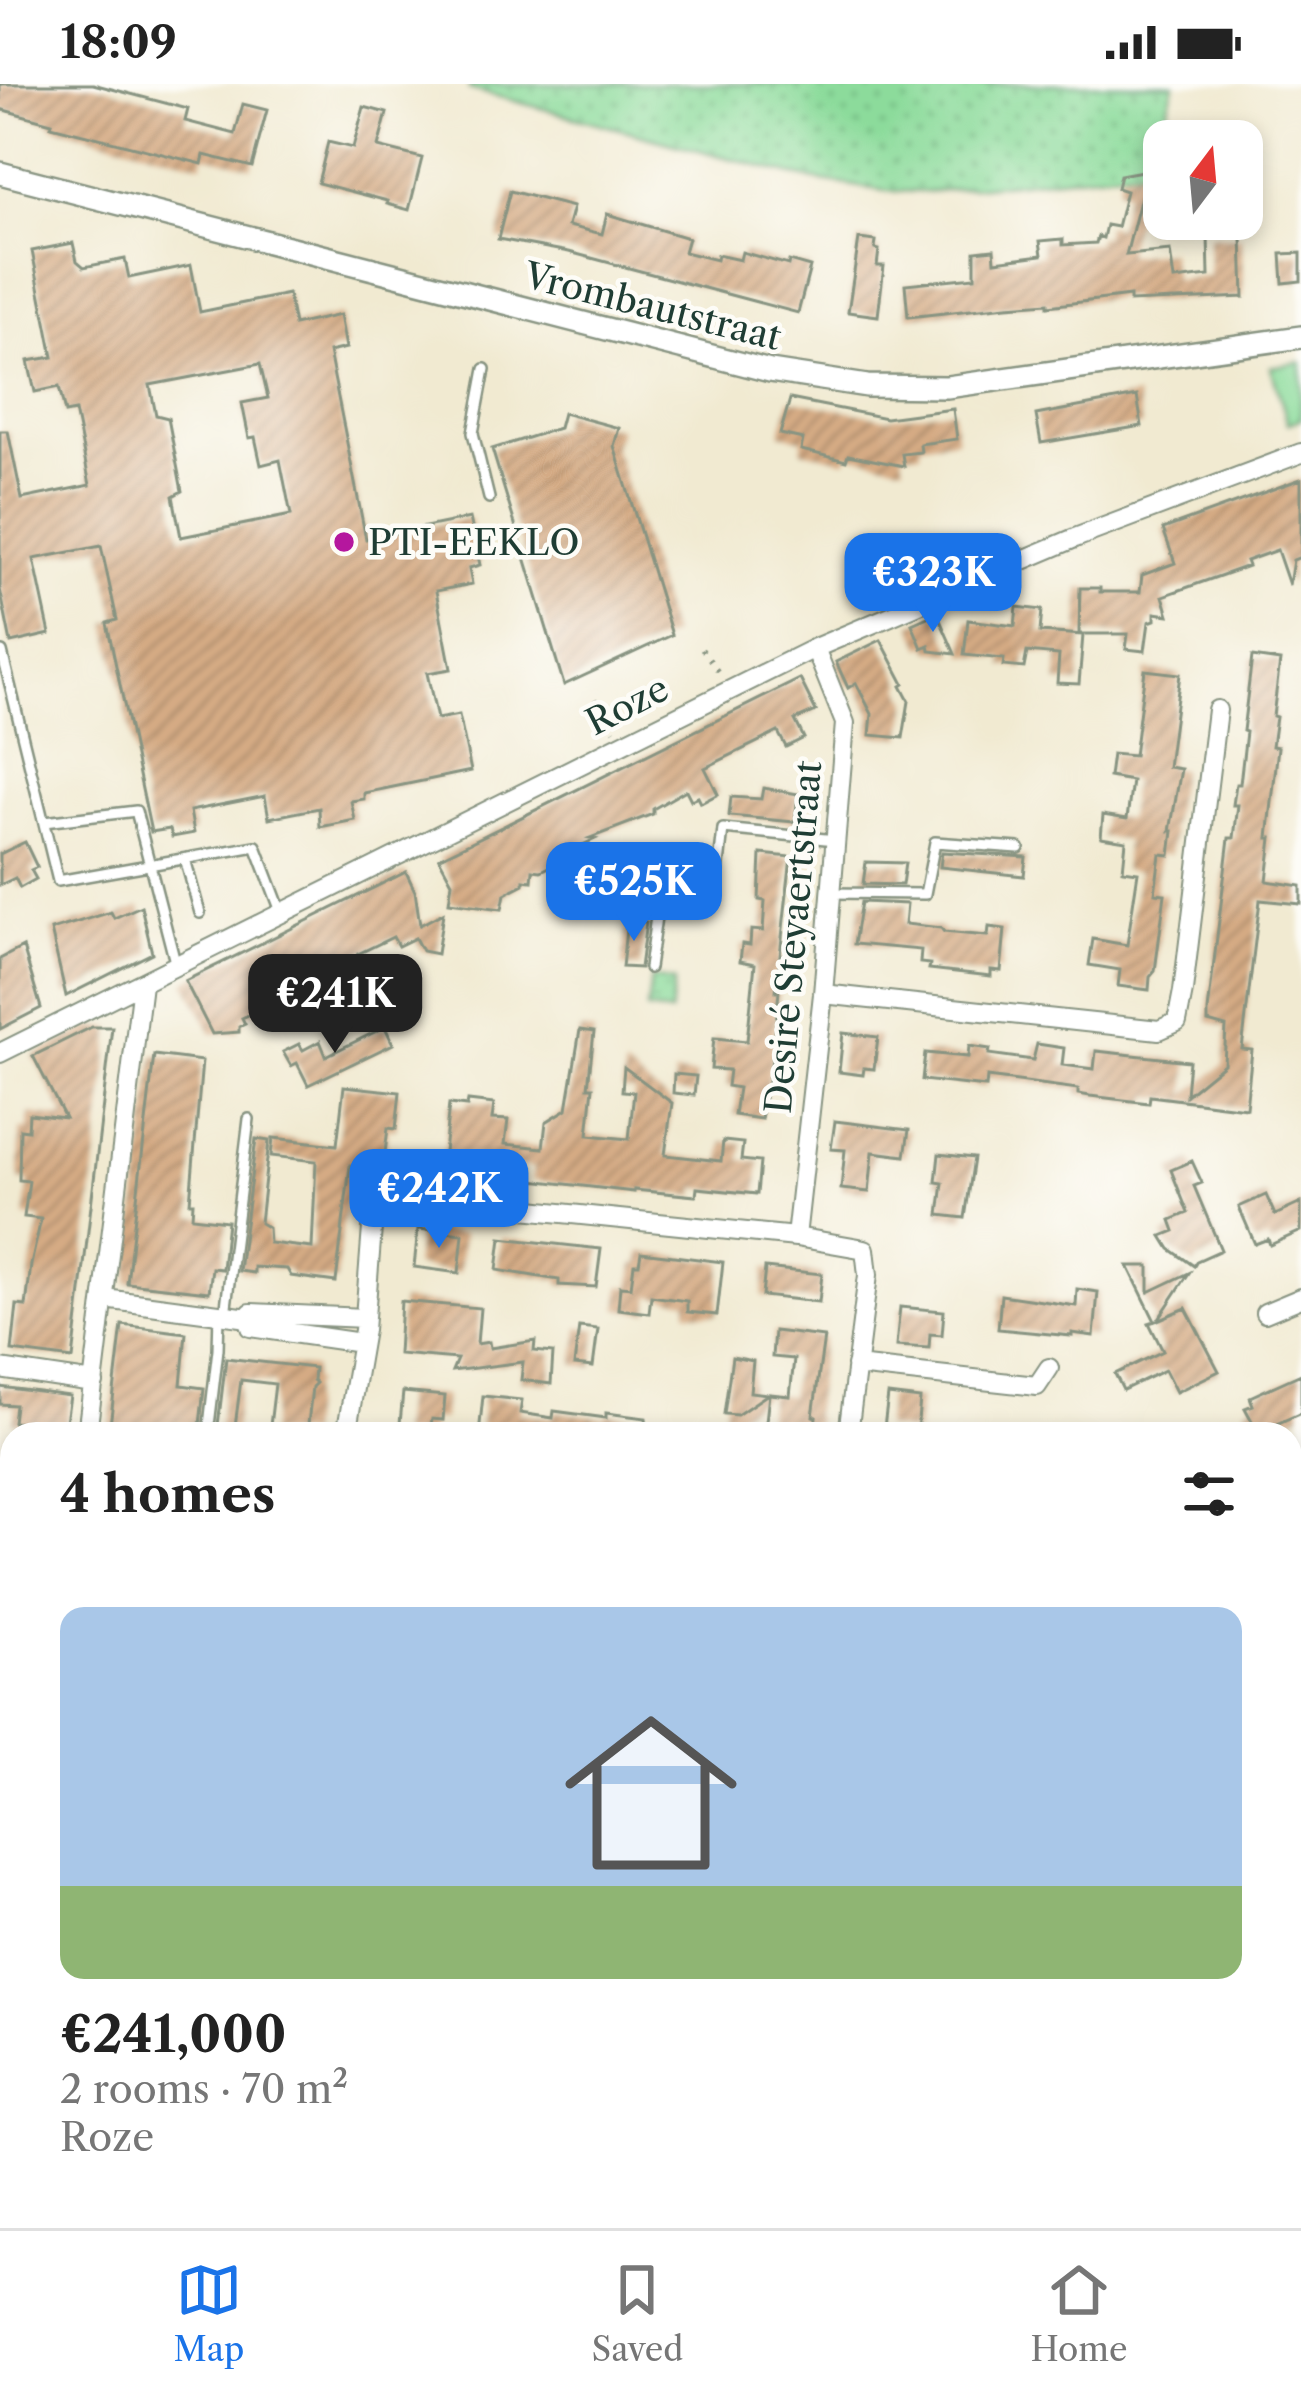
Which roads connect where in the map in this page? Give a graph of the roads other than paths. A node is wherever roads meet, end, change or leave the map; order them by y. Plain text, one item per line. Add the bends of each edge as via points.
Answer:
1 (0, 173) edge
2 (1301, 337) edge
3 (485, 369) dead end
4 (1301, 453) edge
5 (489, 498) dead end
6 (815, 648) junction
7 (2, 652) edge
8 (1217, 710) dead end
9 (44, 822) junction
10 (836, 841) junction
11 (1019, 848) dead end
12 (185, 859) junction
13 (151, 865) junction
14 (832, 893) junction
15 (200, 913) dead end
16 (282, 914) junction
17 (176, 967) junction
18 (650, 968) dead end
19 (142, 984) junction
20 (823, 994) junction
21 (0, 1053) edge
22 (249, 1119) dead end
23 (796, 1237) junction
24 (1301, 1298) edge
25 (105, 1299) junction
26 (1265, 1313) dead end
27 (222, 1315) junction
28 (249, 1318) junction
29 (365, 1318) junction
30 (362, 1343) junction
31 (856, 1366) junction
32 (1049, 1368) dead end
33 (0, 1369) edge
34 (94, 1383) junction
35 (89, 1422) edge
36 (209, 1422) edge
37 (348, 1422) edge
38 (849, 1422) edge

1 - 2 street, Vrombautstraat via 770,371 851,384 947,387
3 - 5 lane via 473,434
4 - 6 street, Roze
6 - 10 street, Desiré Steyaertstraat via 845,723
6 - 16 street, Roze
7 - 9 lane
8 - 20 street via 1177,1022 1159,1030
9 - 13 lane via 136,811
9 - 13 lane via 58,881
10 - 14 street, Desiré Steyaertstraat
10 - 18 lane via 723,829 718,874 658,902
11 - 14 lane via 934,842 925,894
12 - 13 lane
12 - 15 lane
12 - 16 lane via 256,846
13 - 17 lane
14 - 20 street, Desiré Steyaertstraat
16 - 17 street, Roze
17 - 19 street, Roze
19 - 21 street, Roze
19 - 25 street
20 - 23 street, Desiré Steyaertstraat
22 - 27 lane
23 - 29 street via 394,1196 374,1215
23 - 31 street via 865,1249
24 - 26 street
25 - 27 street
25 - 34 street
27 - 28 street
27 - 36 lane
28 - 29 street
28 - 30 street via 251,1327
29 - 30 street
30 - 37 street
31 - 32 street via 1037,1386
31 - 38 street
33 - 34 street
34 - 35 street

